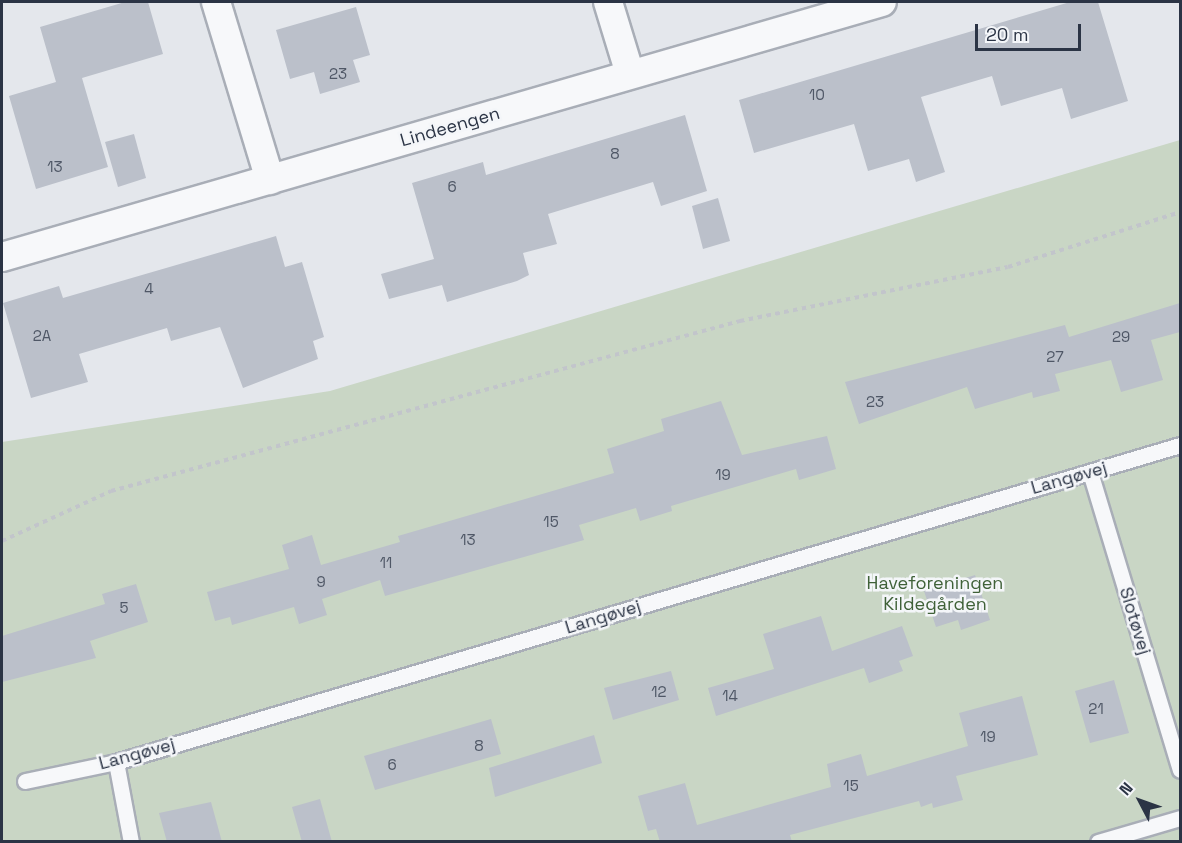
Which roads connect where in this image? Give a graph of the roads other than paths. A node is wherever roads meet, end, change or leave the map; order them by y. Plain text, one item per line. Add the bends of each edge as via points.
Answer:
1 (216, 2) edge
2 (608, 2) edge
3 (882, 2) edge
4 (630, 74) junction
5 (270, 180) junction
6 (3, 252) edge
7 (1180, 445) edge
8 (1090, 472) junction
9 (116, 762) junction
10 (1180, 770) edge
11 (25, 781) dead end
12 (1180, 818) edge
13 (132, 842) edge
14 (1098, 842) edge

1 - 5 street
2 - 4 street
3 - 4 street, Lindeengen
4 - 5 street, Lindeengen
5 - 6 street, Lindeengen
7 - 8 lane, Langøvej
8 - 9 lane, Langøvej
8 - 10 lane, Slotøvej
9 - 11 lane, Langøvej
9 - 13 lane
12 - 14 lane

